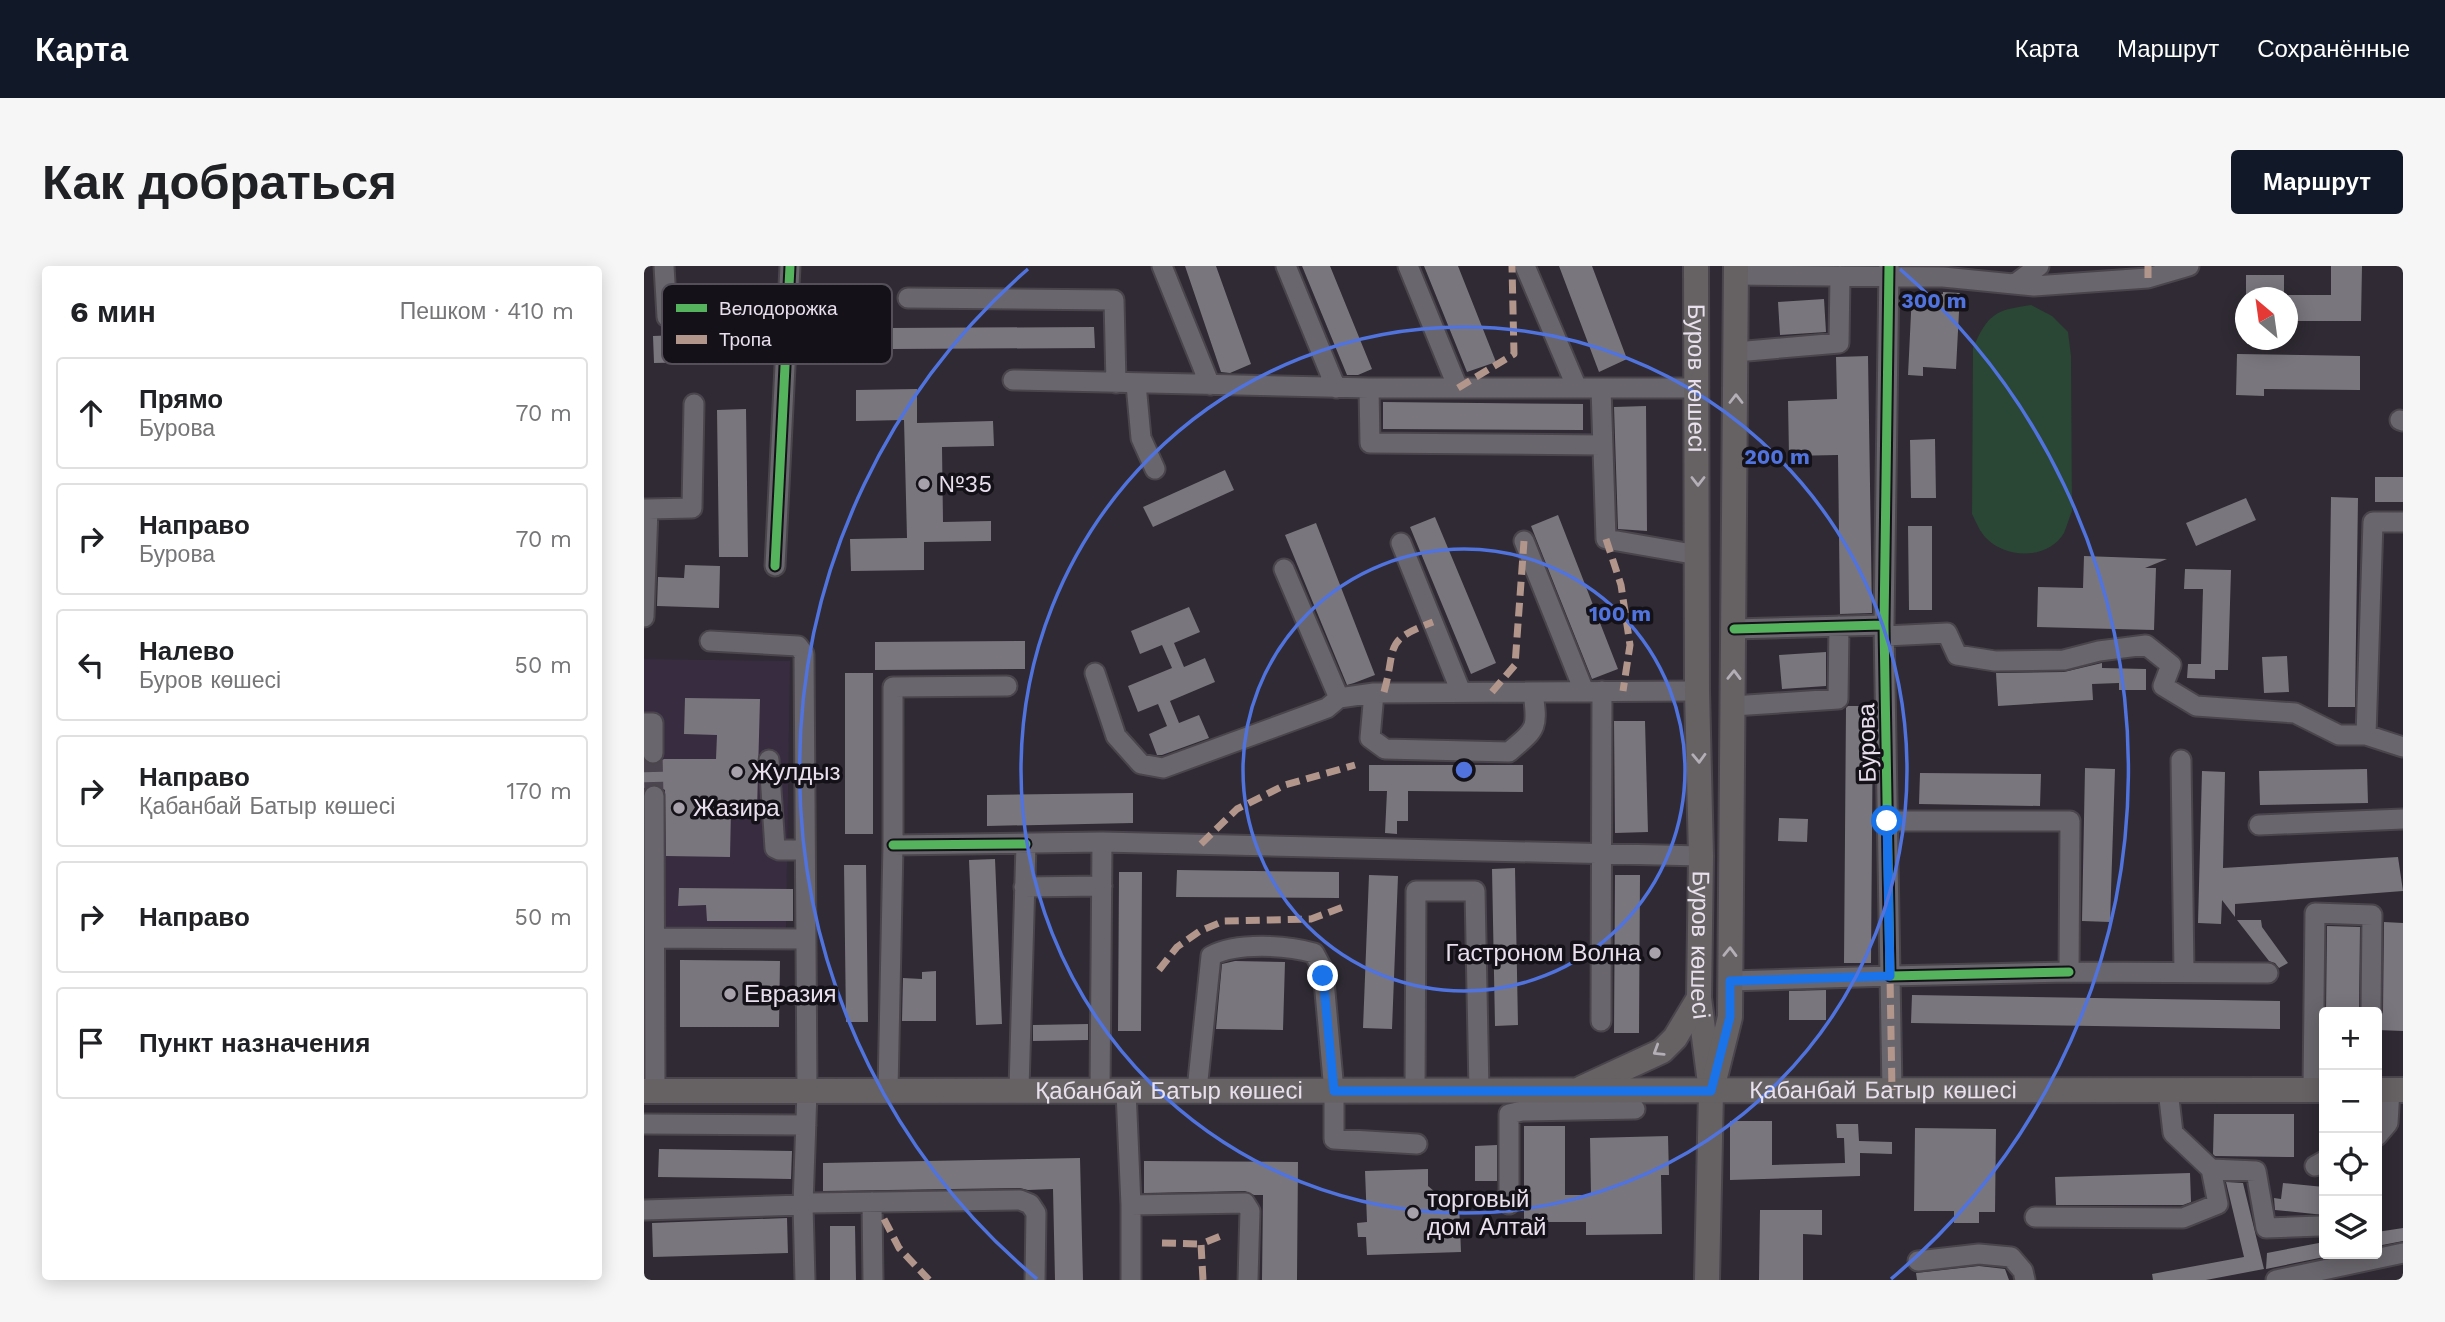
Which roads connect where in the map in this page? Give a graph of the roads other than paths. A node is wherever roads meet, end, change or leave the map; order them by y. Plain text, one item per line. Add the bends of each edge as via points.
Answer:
1 (664, 266) edge
2 (790, 266) edge
3 (1161, 266) edge
4 (1286, 266) edge
5 (1408, 266) edge
6 (1525, 266) edge
7 (1696, 266) edge
8 (2039, 266) edge
9 (2189, 266) edge
10 (1736, 270) edge
11 (2153, 271) edge
12 (1889, 272) edge
13 (1943, 272) edge
14 (1840, 276) junction
15 (665, 284) edge
16 (789, 284) edge
17 (2015, 284) junction
18 (908, 298) dead end
19 (1736, 352) junction
20 (785, 364) edge
21 (1013, 380) dead end
22 (1116, 383) junction
23 (1136, 384) junction
24 (1210, 385) junction
25 (1336, 387) junction
26 (1369, 388) junction
27 (1458, 388) junction
28 (1577, 388) junction
29 (1601, 388) junction
30 (1696, 388) junction
31 (694, 404) dead end
32 (1602, 445) junction
33 (1736, 445) junction
34 (1698, 446) junction
35 (1155, 469) dead end
36 (646, 509) edge
37 (2403, 522) edge
38 (1524, 541) dead end
39 (1401, 543) dead end
40 (1698, 555) junction
41 (775, 566) dead end
42 (1284, 569) dead end
43 (644, 617) edge
44 (1839, 626) junction
45 (1734, 629) junction
46 (1885, 630) junction
47 (710, 641) dead end
48 (1095, 673) dead end
49 (1007, 686) dead end
50 (1593, 691) junction
51 (1697, 691) junction
52 (1374, 692) junction
53 (1461, 692) junction
54 (1533, 692) junction
55 (1339, 698) junction
56 (1734, 706) junction
57 (644, 723) edge
58 (2366, 735) junction
59 (2403, 747) edge
60 (653, 753) tunnel mouth
61 (769, 760) dead end
62 (2181, 760) dead end
63 (654, 796) tunnel mouth
64 (2403, 819) edge
65 (1887, 821) junction
66 (2259, 825) dead end
67 (1102, 842) junction
68 (1026, 844) junction
69 (893, 845) junction
70 (804, 850) junction
71 (1601, 854) junction
72 (1701, 856) junction
73 (1102, 886) junction
74 (1024, 887) junction
75 (649, 914) edge
76 (655, 938) junction
77 (805, 939) junction
78 (2069, 972) junction
79 (2184, 972) junction
80 (2268, 973) dead end
81 (1890, 976) junction
82 (1730, 981) junction
83 (1699, 998) junction
84 (2371, 1007) edge
85 (1601, 1021) dead end
86 (2319, 1037) edge
87 (1019, 1089) junction
88 (1197, 1090) junction
89 (1479, 1090) junction
90 (1892, 1090) junction
91 (2168, 1090) junction
92 (2318, 1090) edge
93 (2390, 1090) edge
94 (649, 1091) edge
95 (807, 1091) junction
96 (888, 1091) junction
97 (1100, 1091) junction
98 (1126, 1091) junction
99 (1334, 1091) junction
100 (1415, 1091) junction
101 (1711, 1091) junction
102 (1577, 1100) junction
103 (1635, 1109) dead end
104 (644, 1124) edge
105 (806, 1125) junction
106 (2380, 1133) edge
107 (1417, 1144) dead end
108 (2211, 1169) junction
109 (872, 1202) junction
110 (1509, 1204) dead end
111 (803, 1205) junction
112 (1131, 1205) junction
113 (644, 1210) edge
114 (2035, 1217) dead end
115 (2319, 1226) edge
116 (2403, 1253) edge
117 (1918, 1261) dead end
118 (805, 1280) edge
119 (873, 1280) edge
120 (1035, 1280) edge
121 (1131, 1280) edge
122 (1248, 1280) edge
123 (1707, 1280) edge
124 (2025, 1280) edge
125 (2276, 1280) edge

1 - 15 street
2 - 16 street
3 - 24 street
4 - 25 street
5 - 27 street
6 - 28 street
7 - 30 main road, Буров көшесі
8 - 17 street
9 - 11 street
10 - 14 street
10 - 19 main road, Буров көшесі
11 - 17 street via 2034,286
12 - 13 street
12 - 14 street
12 - 46 street, Бурова
13 - 17 street
14 - 19 street via 1839,343
18 - 22 street via 1114,300
33 -> 19 main road, Буров көшесі
20 - 41 street
21 - 22 street
22 - 23 street
23 - 24 street
23 - 35 street via 1141,438
24 - 25 street
25 - 26 street
26 - 27 street
26 - 32 street via 1370,443
27 - 28 street
28 - 29 street
29 - 30 street
29 - 32 street
30 - 34 main road, Буров көшесі
31 - 36 street via 692,508
32 - 40 street via 1606,539
33 - 34 main road
33 - 45 main road, Буров көшесі
34 -> 40 main road, Буров көшесі
36 - 43 street
37 - 58 street via 2373,522
38 - 50 street
39 - 53 street
40 - 51 main road, Буров көшесі
42 - 55 street
44 - 45 street
44 - 46 street
44 - 56 street via 1838,699
56 -> 45 main road, Буров көшесі
46 - 58 street via 1947,633 1957,655 1995,661 2064,660 2146,645 2171,664 2163,685 2196,706 2295,713 2339,735
46 - 65 street, Бурова
47 - 70 street via 798,646 804,654
48 - 55 street via 1116,736 1141,764 1163,768 1327,708
49 - 69 street via 893,687
50 - 51 street
50 - 54 street
50 - 71 street
51 -> 72 main road, Буров көшесі
52 - 53 street
52 - 54 street via 1370,738 1385,749 1509,752 1532,732 1537,720
52 - 55 street
53 - 54 street
82 -> 56 main road, Буров көшесі
57 - 60 street via 653,723
58 - 59 street
61 - 70 street via 775,848
62 - 79 street
63 - 75 street
64 - 66 street
65 - 78 street via 2070,821
65 - 81 street, Бурова
67 - 68 street
67 - 71 street
67 - 73 street
68 - 69 street
68 - 74 street
69 - 96 street
70 - 77 street
71 - 72 street
71 - 85 street
72 - 83 main road, Буров көшесі
73 - 74 street
73 - 97 street
74 - 87 street
75 - 76 street
76 - 77 street
76 - 94 street
77 - 95 street
78 - 79 street
78 - 81 street
79 - 80 street
81 - 82 street
81 - 90 street, Бурова
82 - 101 main road, Буров көшесі via 1730,1017
83 - 101 main road, Буров көшесі
83 -> 102 main road via 1662,1051 1594,1081
84 - 86 street via 2372,915 2315,913
86 - 92 street
87 - 96 main road, Қабанбай Батыр көшесі
87 - 97 main road, Қабанбай Батыр көшесі
88 - 98 main road, Қабанбай Батыр көшесі
88 - 99 main road, Қабанбай Батыр көшесі
88 - 99 street via 1211,956 1246,948 1295,947 1314,953 1323,970
89 - 100 main road, Қабанбай Батыр көшесі
89 - 100 street via 1475,891 1416,891
89 - 102 main road, Қабанбай Батыр көшесі
90 - 91 main road, Қабанбай Батыр көшесі
90 - 101 main road, Қабанбай Батыр көшесі
91 - 92 main road, Қабанбай Батыр көшесі
91 - 108 street via 2173,1133
93 - 106 street via 2388,1123
94 - 95 main road, Қабанбай Батыр көшесі
95 - 96 main road, Қабанбай Батыр көшесі
95 - 105 street
97 - 98 main road, Қабанбай Батыр көшесі
98 - 112 street
99 - 100 main road, Қабанбай Батыр көшесі
99 - 107 street via 1334,1139
101 - 102 main road, Қабанбай Батыр көшесі
101 - 123 main road
102 - 103 street
102 - 110 street via 1509,1114
104 - 105 street
105 - 111 street
108 - 114 street via 2218,1204 2183,1218
108 - 115 street via 2256,1171 2266,1228
109 - 111 street
109 - 119 street
109 - 120 street via 1020,1200 1030,1204 1036,1213
111 - 113 street
111 - 118 street
112 - 121 street
112 - 122 street via 1245,1203 1250,1212
116 - 125 street
117 - 124 street via 1979,1254 2011,1257 2024,1271

